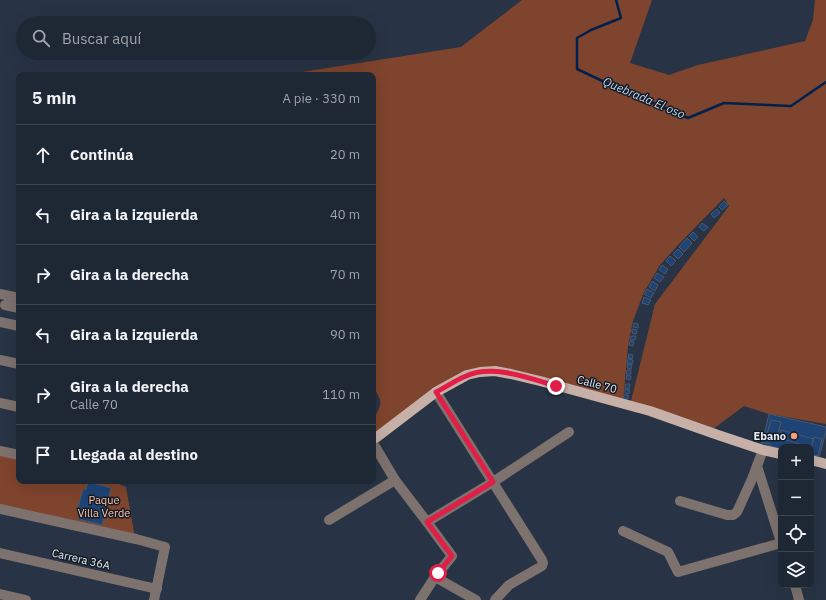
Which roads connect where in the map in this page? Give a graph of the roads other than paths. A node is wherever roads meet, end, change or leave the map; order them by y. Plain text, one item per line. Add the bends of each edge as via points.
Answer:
1 (0, 294) edge
2 (16, 297) edge
3 (5, 305) dead end
4 (16, 307) edge
5 (0, 322) edge
6 (16, 325) edge
7 (0, 360) edge
8 (16, 363) edge
9 (436, 392) junction
10 (0, 403) edge
11 (16, 406) edge
12 (569, 432) dead end
13 (376, 437) edge
14 (376, 448) edge
15 (763, 450) junction
16 (0, 451) edge
17 (778, 453) edge
18 (16, 454) edge
19 (814, 461) edge
20 (826, 464) edge
21 (757, 466) junction
22 (394, 480) junction
23 (493, 482) junction
24 (680, 501) dead end
25 (0, 509) edge
26 (329, 520) dead end
27 (427, 522) junction
28 (623, 531) dead end
29 (778, 533) edge
30 (778, 544) edge
31 (0, 553) edge
32 (435, 577) junction
33 (157, 588) junction
34 (796, 588) edge
35 (0, 594) edge
36 (26, 600) edge
37 (154, 600) edge
38 (420, 600) edge
39 (476, 600) edge
40 (496, 600) edge
41 (800, 600) edge

1 - 2 street
3 - 4 street
5 - 6 street
7 - 8 street
9 - 13 main road, Calle 70
9 - 15 main road, Calle 70 via 467,376 495,371 650,411
9 - 23 street
10 - 11 street
12 - 23 street
14 - 22 street
15 - 17 main road, Calle 70
15 - 21 street
16 - 18 street
19 - 20 main road
21 - 24 street via 737,512 733,515
21 - 29 street
22 - 26 street
22 - 27 street
23 - 27 street
23 - 40 street via 543,563 509,585
25 - 33 street via 165,547
27 - 32 street via 452,556
28 - 30 street via 668,552 678,572
31 - 33 street, Carrera 36A
32 - 38 street
32 - 39 street
33 - 37 street
34 - 41 street
35 - 36 street

